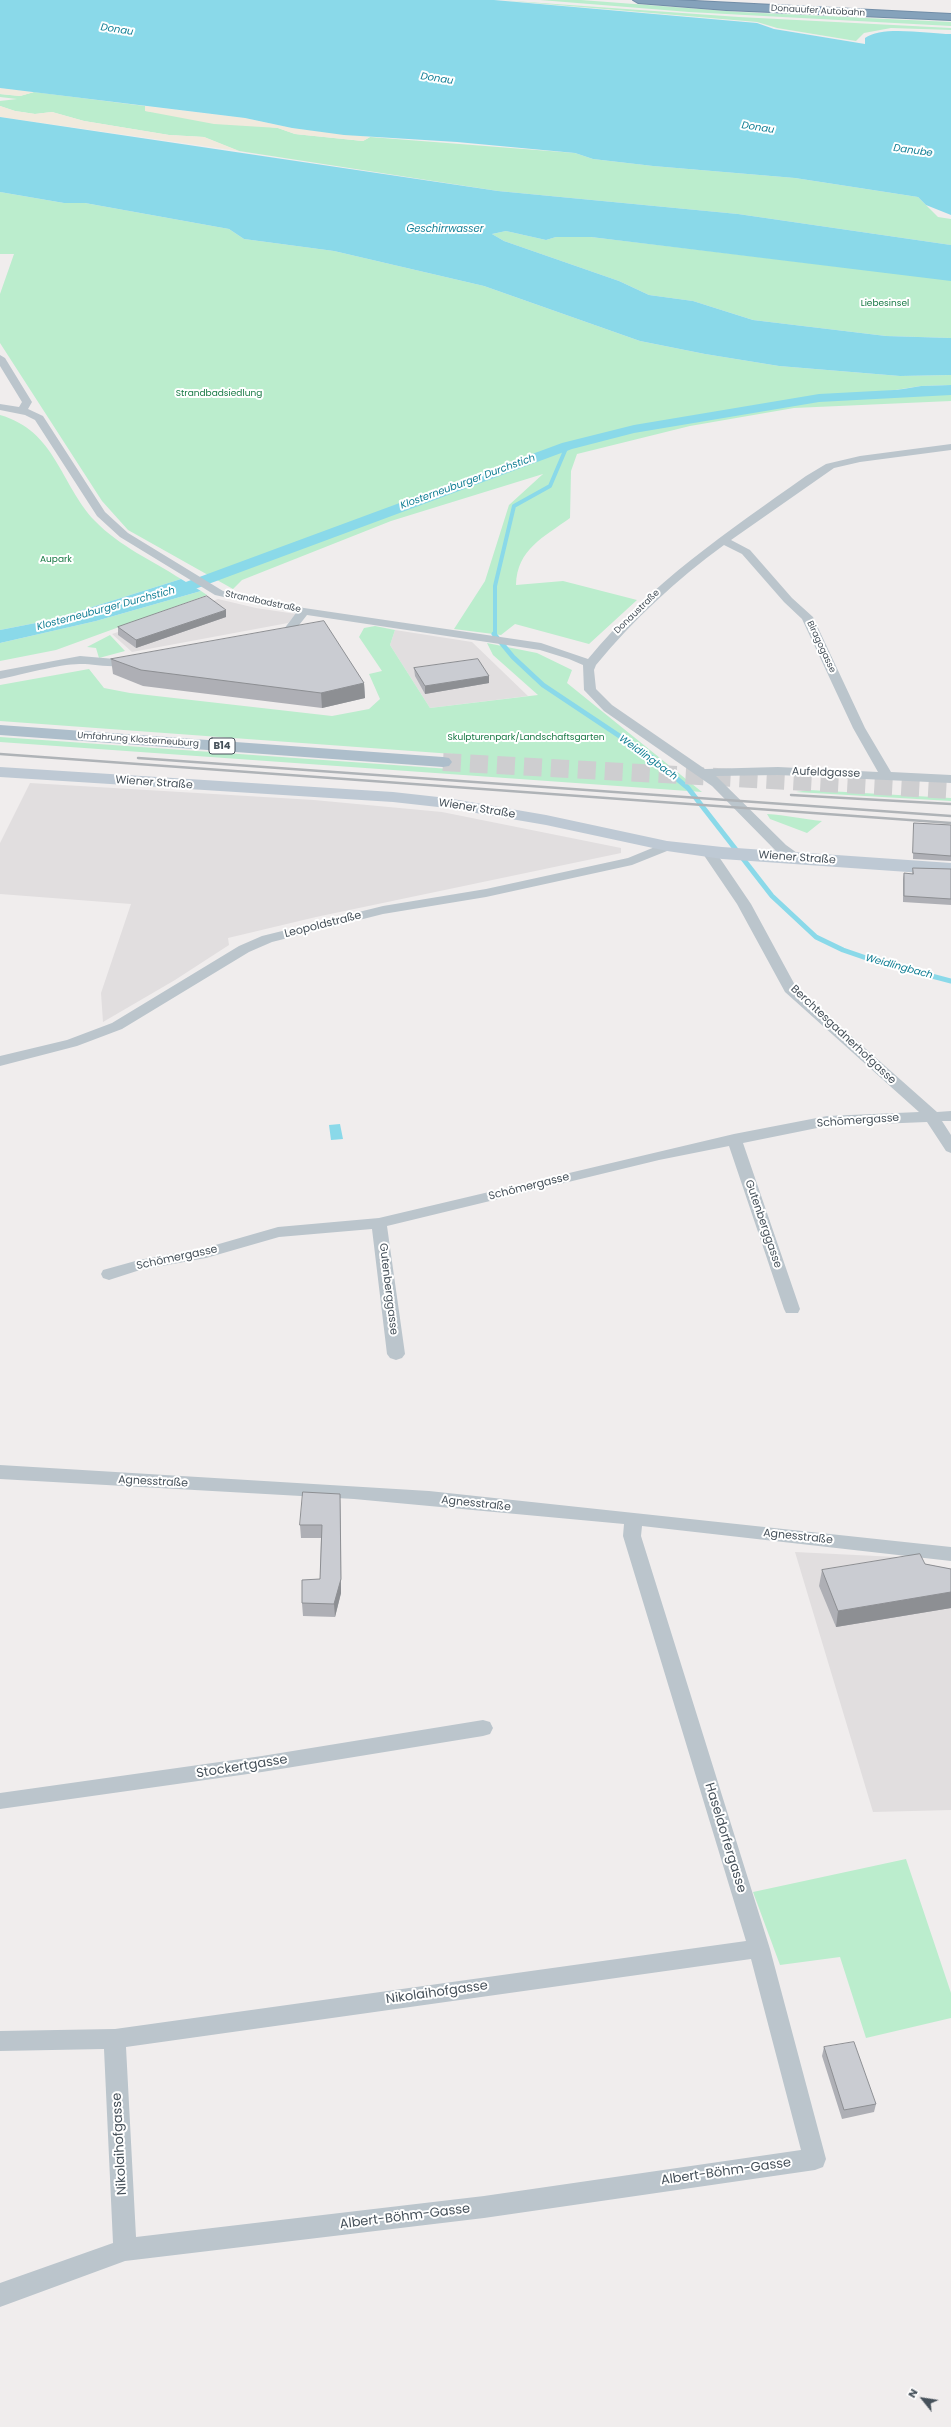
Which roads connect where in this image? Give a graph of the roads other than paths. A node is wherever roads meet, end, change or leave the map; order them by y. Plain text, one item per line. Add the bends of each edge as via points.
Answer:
1 (638, 0) edge
2 (732, 0) edge
3 (951, 10) edge
4 (951, 17) edge
5 (0, 358) edge
6 (0, 407) edge
7 (22, 411) junction
8 (951, 447) edge
9 (729, 543) junction
10 (304, 611) junction
11 (259, 638) edge
12 (146, 659) edge
13 (590, 664) junction
14 (0, 675) edge
15 (0, 730) edge
16 (443, 762) tunnel mouth
17 (0, 772) edge
18 (702, 773) junction
19 (887, 776) junction
20 (951, 779) edge
21 (666, 846) junction
22 (715, 852) junction
23 (797, 858) junction
24 (951, 870) edge
25 (0, 1061) edge
26 (931, 1116) junction
27 (951, 1116) edge
28 (734, 1139) junction
29 (951, 1148) edge
30 (379, 1223) junction
31 (109, 1274) dead end
32 (792, 1309) dead end
33 (396, 1354) dead end
34 (0, 1472) edge
35 (632, 1520) junction
36 (951, 1554) edge
37 (483, 1728) dead end
38 (0, 1801) edge
39 (760, 1949) junction
40 (115, 2039) junction
41 (0, 2041) edge
42 (815, 2159) joint
43 (125, 2250) junction
44 (0, 2294) edge

1 - 4 highway, Donauufer Autobahn via 726,7
2 - 3 highway, Donauufer Autobahn
5 - 7 street via 27,402
6 - 7 street, Strandbadstraße
7 - 10 street, Strandbadstraße via 39,418 101,514 124,535 219,593
8 - 9 street, Donaustraße via 860,459 830,466 759,515
9 - 13 street, Donaustraße via 688,566 654,595 609,639
9 - 19 street, Biragogasse via 746,552 788,600 807,617 859,728
10 - 11 street via 288,632
10 - 13 street, Strandbadstraße via 529,645 559,652
12 - 14 street via 115,662 80,660
13 - 18 street via 588,685 595,696 608,708
15 - 16 main road, Umfahrung Klosterneuburg / B14
17 - 21 street, Wiener Straße via 393,797 447,803 546,820
18 - 19 street, Aufeldgasse via 778,771
18 - 23 street via 736,801 781,848
19 - 20 street, Aufeldgasse
21 - 22 street, Wiener Straße
21 - 25 street, Leopoldstraße via 632,861 486,893 383,910 267,939 244,949 117,1026 72,1043
22 - 23 street, Wiener Straße
22 - 26 street, Berchtesgadnerhofgasse via 790,989
23 - 24 street, Wiener Straße
26 - 27 street, Schömergasse
26 - 28 street, Schömergasse via 827,1121
26 - 29 street, Berchtesgadnerhofgasse
28 - 30 street, Schömergasse
28 - 32 street, Gutenberggasse
30 - 31 street, Schömergasse via 278,1232 206,1253 138,1265
30 - 33 street, Gutenberggasse
34 - 35 street, Agnesstraße via 78,1479 354,1492
35 - 36 street, Agnesstraße
35 - 39 street, Haseldorfergasse via 632,1536
37 - 38 street, Stockertgasse via 262,1764
39 - 40 street, Nikolaihofgasse
39 - 42 street, Haseldorfergasse
40 - 41 street, Nikolaihofgasse
40 - 43 street, Nikolaihofgasse
42 - 43 street, Albert-Böhm-Gasse via 484,2207
43 - 44 street, Albert-Böhm-Gasse

